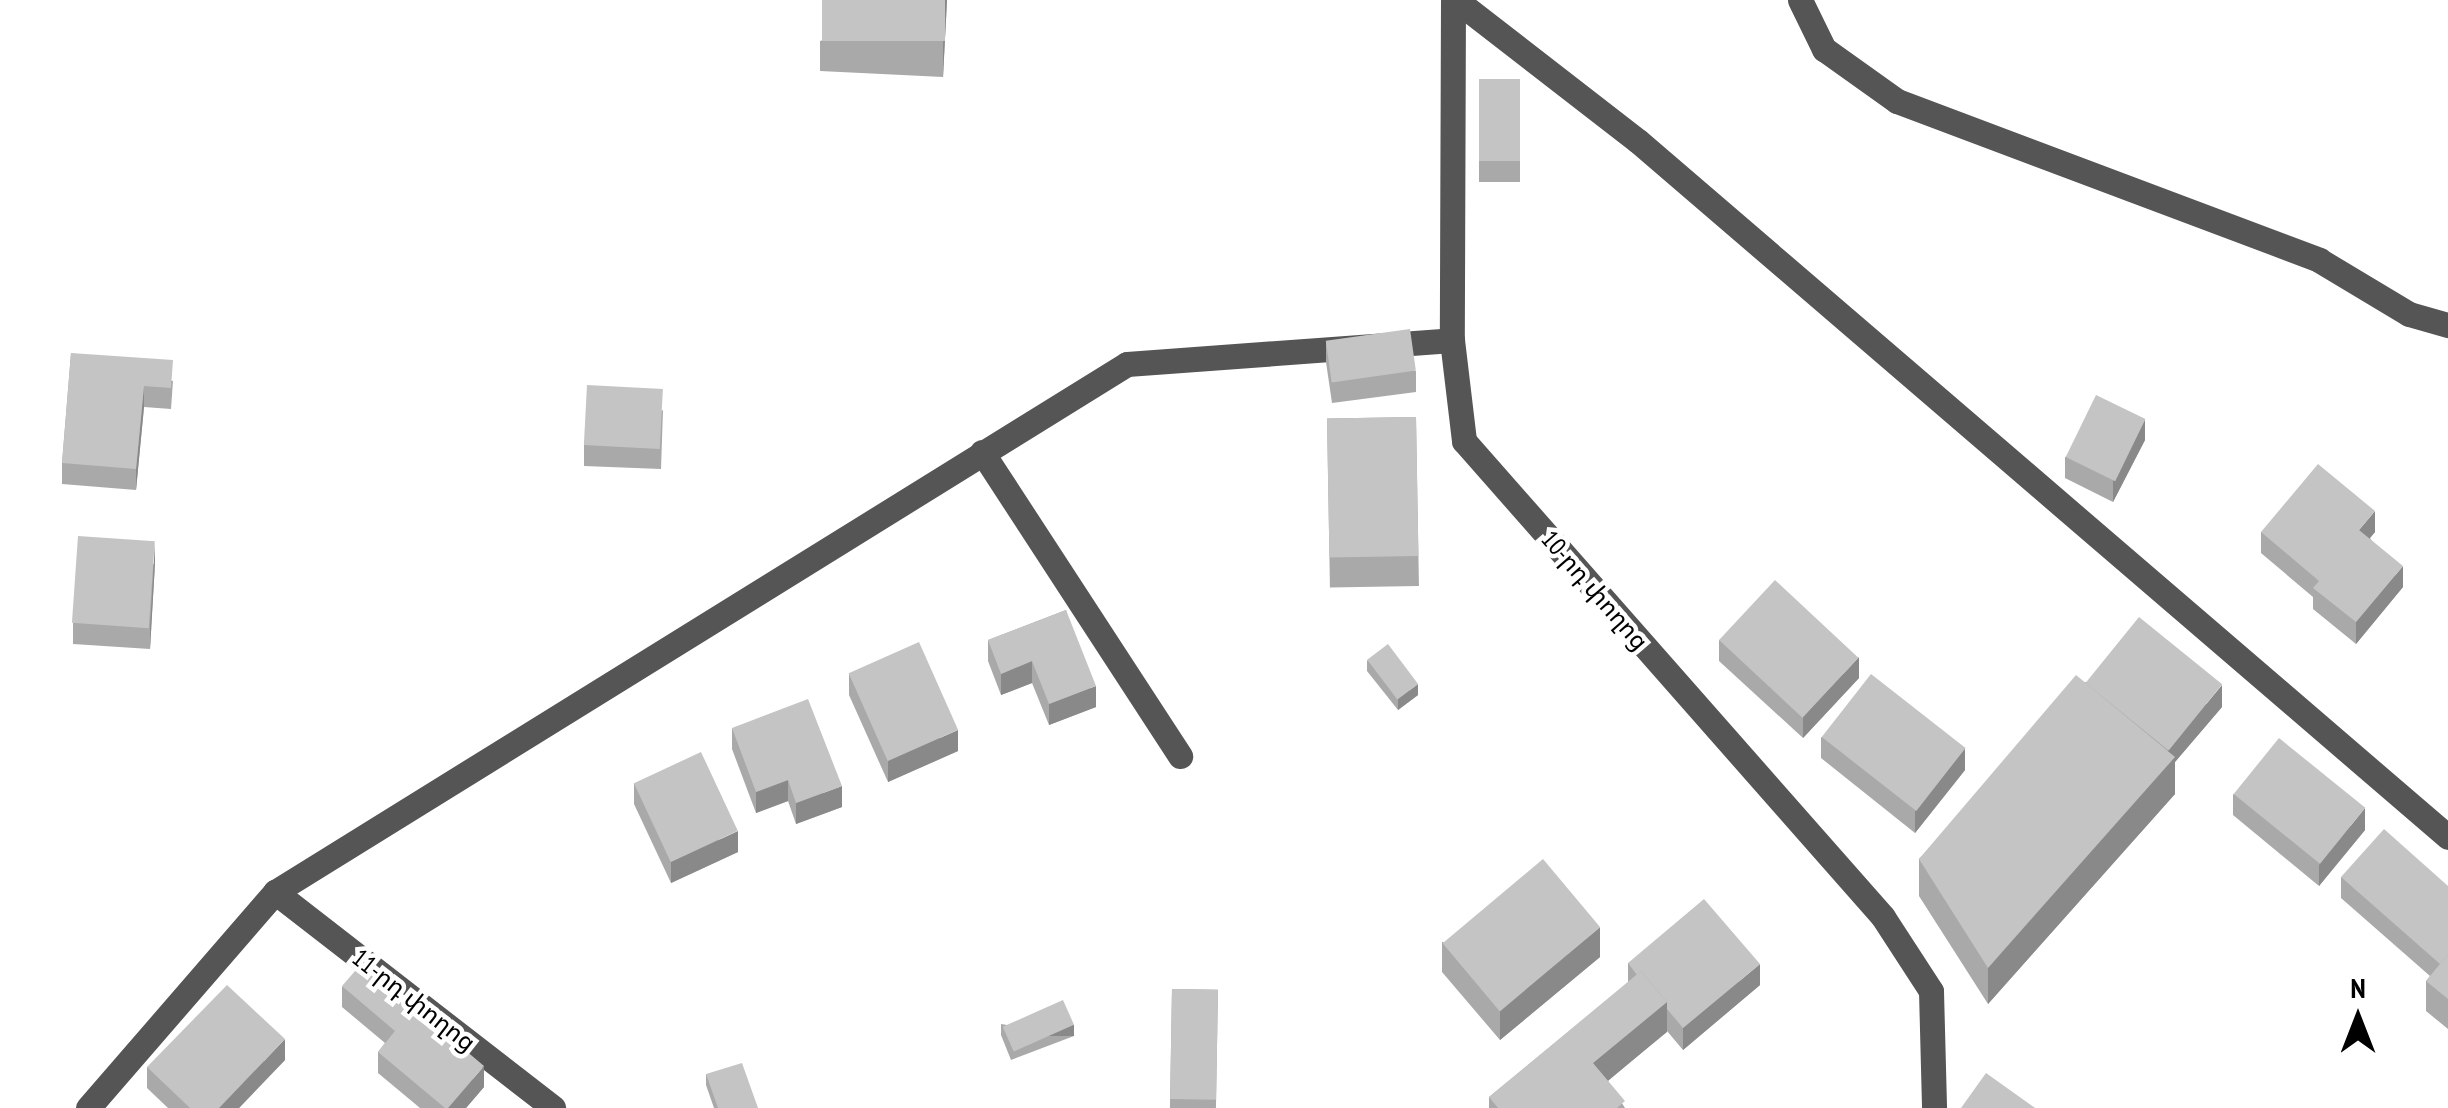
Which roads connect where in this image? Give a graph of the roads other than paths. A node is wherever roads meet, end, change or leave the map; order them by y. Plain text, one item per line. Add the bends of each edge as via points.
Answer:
1 (1455, 0) edge
2 (1800, 0) edge
3 (2448, 324) edge
4 (1452, 340) junction
5 (982, 452) junction
6 (1180, 756) dead end
7 (2448, 837) edge
8 (274, 892) junction
9 (88, 1108) edge
10 (553, 1108) edge
11 (1934, 1108) edge

1 - 4 street, 10-րդ փողոց
1 - 7 street via 1638,140
2 - 3 street via 1824,49 1897,101 2319,260 2409,314
4 - 5 street via 1127,364
4 - 11 street, 10-րդ փողոց via 1464,441 1882,917 1932,991
5 - 6 street
5 - 8 street
8 - 9 street
8 - 10 street, 11-րդ փողոց

